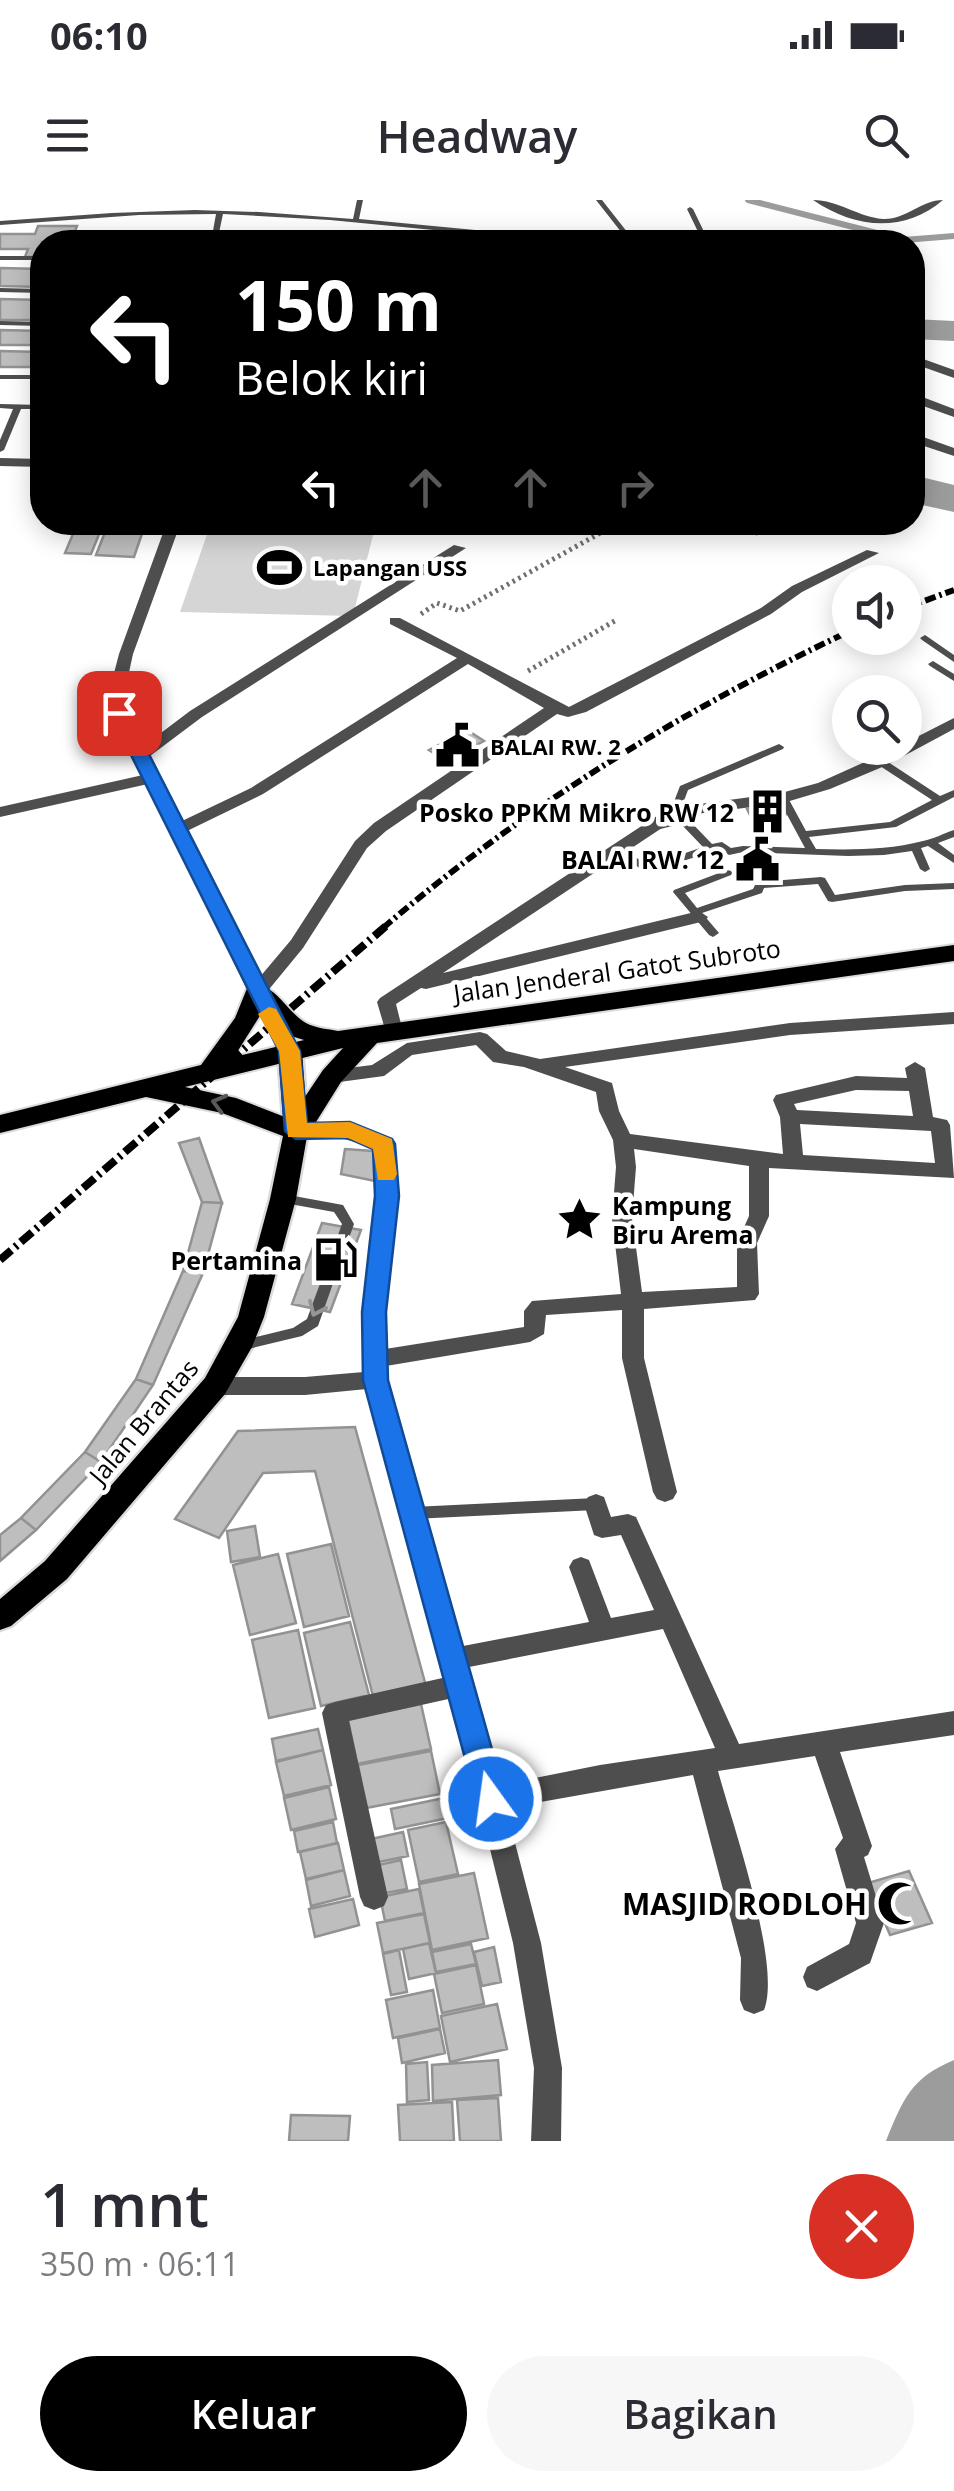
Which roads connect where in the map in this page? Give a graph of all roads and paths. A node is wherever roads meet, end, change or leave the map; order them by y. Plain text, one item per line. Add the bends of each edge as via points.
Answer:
1 (360, 200) edge
2 (599, 200) edge
3 (818, 200) edge
4 (938, 200) edge
5 (690, 208) dead end
6 (220, 212) junction
7 (356, 219) junction
8 (0, 223) edge
9 (216, 230) edge
10 (467, 230) edge
11 (623, 230) edge
12 (700, 230) edge
13 (0, 258) edge
14 (30, 258) edge
15 (0, 290) edge
16 (30, 291) edge
17 (0, 324) edge
18 (30, 324) edge
19 (948, 371) edge
20 (0, 377) edge
21 (30, 377) edge
22 (927, 378) dead end
23 (925, 403) edge
24 (0, 406) edge
25 (18, 406) junction
26 (30, 406) edge
27 (954, 413) edge
28 (925, 442) edge
29 (0, 450) edge
30 (953, 452) edge
31 (0, 462) edge
32 (30, 462) edge
33 (169, 535) edge
34 (597, 535) edge
35 (459, 548) dead end
36 (872, 553) dead end
37 (618, 619) dead end
38 (402, 624) joint
39 (925, 638) dead end
40 (468, 658) junction
41 (954, 659) edge
42 (933, 664) dead end
43 (954, 678) edge
44 (511, 681) junction
45 (555, 708) junction
46 (954, 723) edge
47 (922, 740) edge
48 (779, 747) dead end
49 (140, 756) junction
50 (871, 765) edge
51 (889, 765) edge
52 (151, 778) junction
53 (782, 798) junction
54 (949, 799) edge
55 (0, 812) edge
56 (676, 812) junction
57 (649, 829) junction
58 (177, 830) junction
59 (954, 834) edge
60 (803, 836) junction
61 (932, 844) junction
62 (915, 846) junction
63 (710, 848) junction
64 (619, 849) junction
65 (812, 852) junction
66 (954, 860) edge
67 (925, 869) dead end
68 (727, 873) dead end
69 (954, 886) edge
70 (697, 914) junction
71 (712, 933) dead end
72 (954, 953) edge
73 (410, 986) junction
74 (257, 992) junction
75 (954, 1018) edge
76 (381, 1034) junction
77 (338, 1040) junction
78 (290, 1051) junction
79 (538, 1064) junction
80 (211, 1070) junction
81 (332, 1076) junction
82 (138, 1088) junction
83 (790, 1117) junction
84 (924, 1123) junction
85 (0, 1124) edge
86 (296, 1131) junction
87 (623, 1140) junction
88 (760, 1160) junction
89 (793, 1161) junction
90 (950, 1170) edge
91 (283, 1199) junction
92 (633, 1301) junction
93 (238, 1347) junction
94 (375, 1370) junction
95 (215, 1386) junction
96 (665, 1492) dead end
97 (596, 1504) joint
98 (412, 1513) junction
99 (580, 1567) dead end
100 (0, 1617) edge
101 (672, 1618) junction
102 (604, 1631) junction
103 (454, 1659) junction
104 (462, 1686) junction
105 (954, 1723) edge
106 (824, 1741) junction
107 (732, 1756) junction
108 (702, 1761) junction
109 (491, 1799) junction
110 (374, 1897) dead end
111 (817, 1977) dead end
112 (754, 2000) dead end
113 (546, 2141) edge

1 - 7 lane
2 - 11 lane
3 - 4 street via 884,224 908,222
5 - 12 lane
6 - 7 lane
6 - 8 lane
6 - 9 lane
7 - 10 lane
13 - 14 lane
15 - 16 lane
17 - 18 lane
19 - 22 street
20 - 21 lane
23 - 27 street
24 - 25 lane
25 - 26 lane
25 - 29 lane
28 - 30 street
31 - 32 street
33 - 49 street via 115,700
34 - 38 path via 462,610 434,604
35 - 49 street
36 - 45 street via 580,708
37 - 44 path
38 - 40 street
39 - 41 lane
40 - 44 street
40 - 58 street via 257,791
42 - 43 lane
44 - 45 street
45 - 74 street via 361,845 298,944
46 - 47 street
48 - 56 lane via 684,788
49 - 52 street
50 - 53 street
51 - 54 lane
52 - 55 street
52 - 58 street
53 - 56 street
53 - 60 lane
54 - 60 lane via 892,825
56 - 57 street
57 - 63 lane via 683,820
57 - 64 street
58 - 74 street
59 - 61 lane
60 - 65 lane
61 - 62 lane
61 - 66 lane
62 - 65 lane
62 - 67 lane
63 - 64 lane via 646,870
63 - 65 lane
64 - 73 street
68 - 70 lane via 678,892
69 - 70 lane via 832,899 821,880 760,885
70 - 71 lane
70 - 73 street
72 - 76 highway, Jalan Jenderal Gatot Subroto
73 - 76 street via 386,1002
74 - 77 highway via 297,1029
74 - 78 street
74 - 80 highway via 241,1029
75 - 79 street via 790,1029
76 - 77 highway, Jalan Jenderal Gatot Subroto
76 - 81 highway
77 - 78 highway, Jalan Jenderal Gatot Subroto
78 - 80 highway, Jalan Jenderal Gatot Subroto
78 - 86 main road, Jalan Brantas
79 - 81 street via 500,1058 480,1038 407,1049 377,1071
79 - 87 street via 605,1088
80 - 82 highway, Jalan Jenderal Gatot Subroto
81 - 86 highway
82 - 85 highway, Jalan Jenderal Gatot Subroto
86 -> 82 highway via 227,1105
83 - 84 street
83 - 84 street via 783,1100 917,1077
83 - 89 street
84 - 90 street via 940,1125
86 - 91 main road, Jalan Brantas
86 - 94 street via 350,1130 384,1144 387,1196 376,1278
87 - 88 street
87 - 92 street via 622,1218
88 - 89 street
88 - 92 street via 748,1294
89 - 90 street
91 - 93 main road, Jalan Brantas
91 -> 93 lane via 338,1208 348,1224 313,1322
92 - 94 street via 540,1307 530,1334
92 - 96 street via 632,1358
93 - 95 main road, Jalan Brantas
94 - 95 street via 305,1386
94 - 98 street
95 - 100 main road, Jalan Brantas via 56,1570
97 - 98 lane
97 - 101 street via 602,1528 628,1524
98 - 103 street
99 - 102 street
101 - 102 street
101 - 107 street
102 - 103 street
103 - 104 street
104 - 109 street
104 - 110 street via 335,1713
105 - 106 street
106 - 107 street
106 - 111 street via 859,1846 848,1849 870,1923 860,1952
107 - 108 street
108 - 109 street
108 - 112 street via 755,1958
109 - 113 street via 528,1943 548,2068

